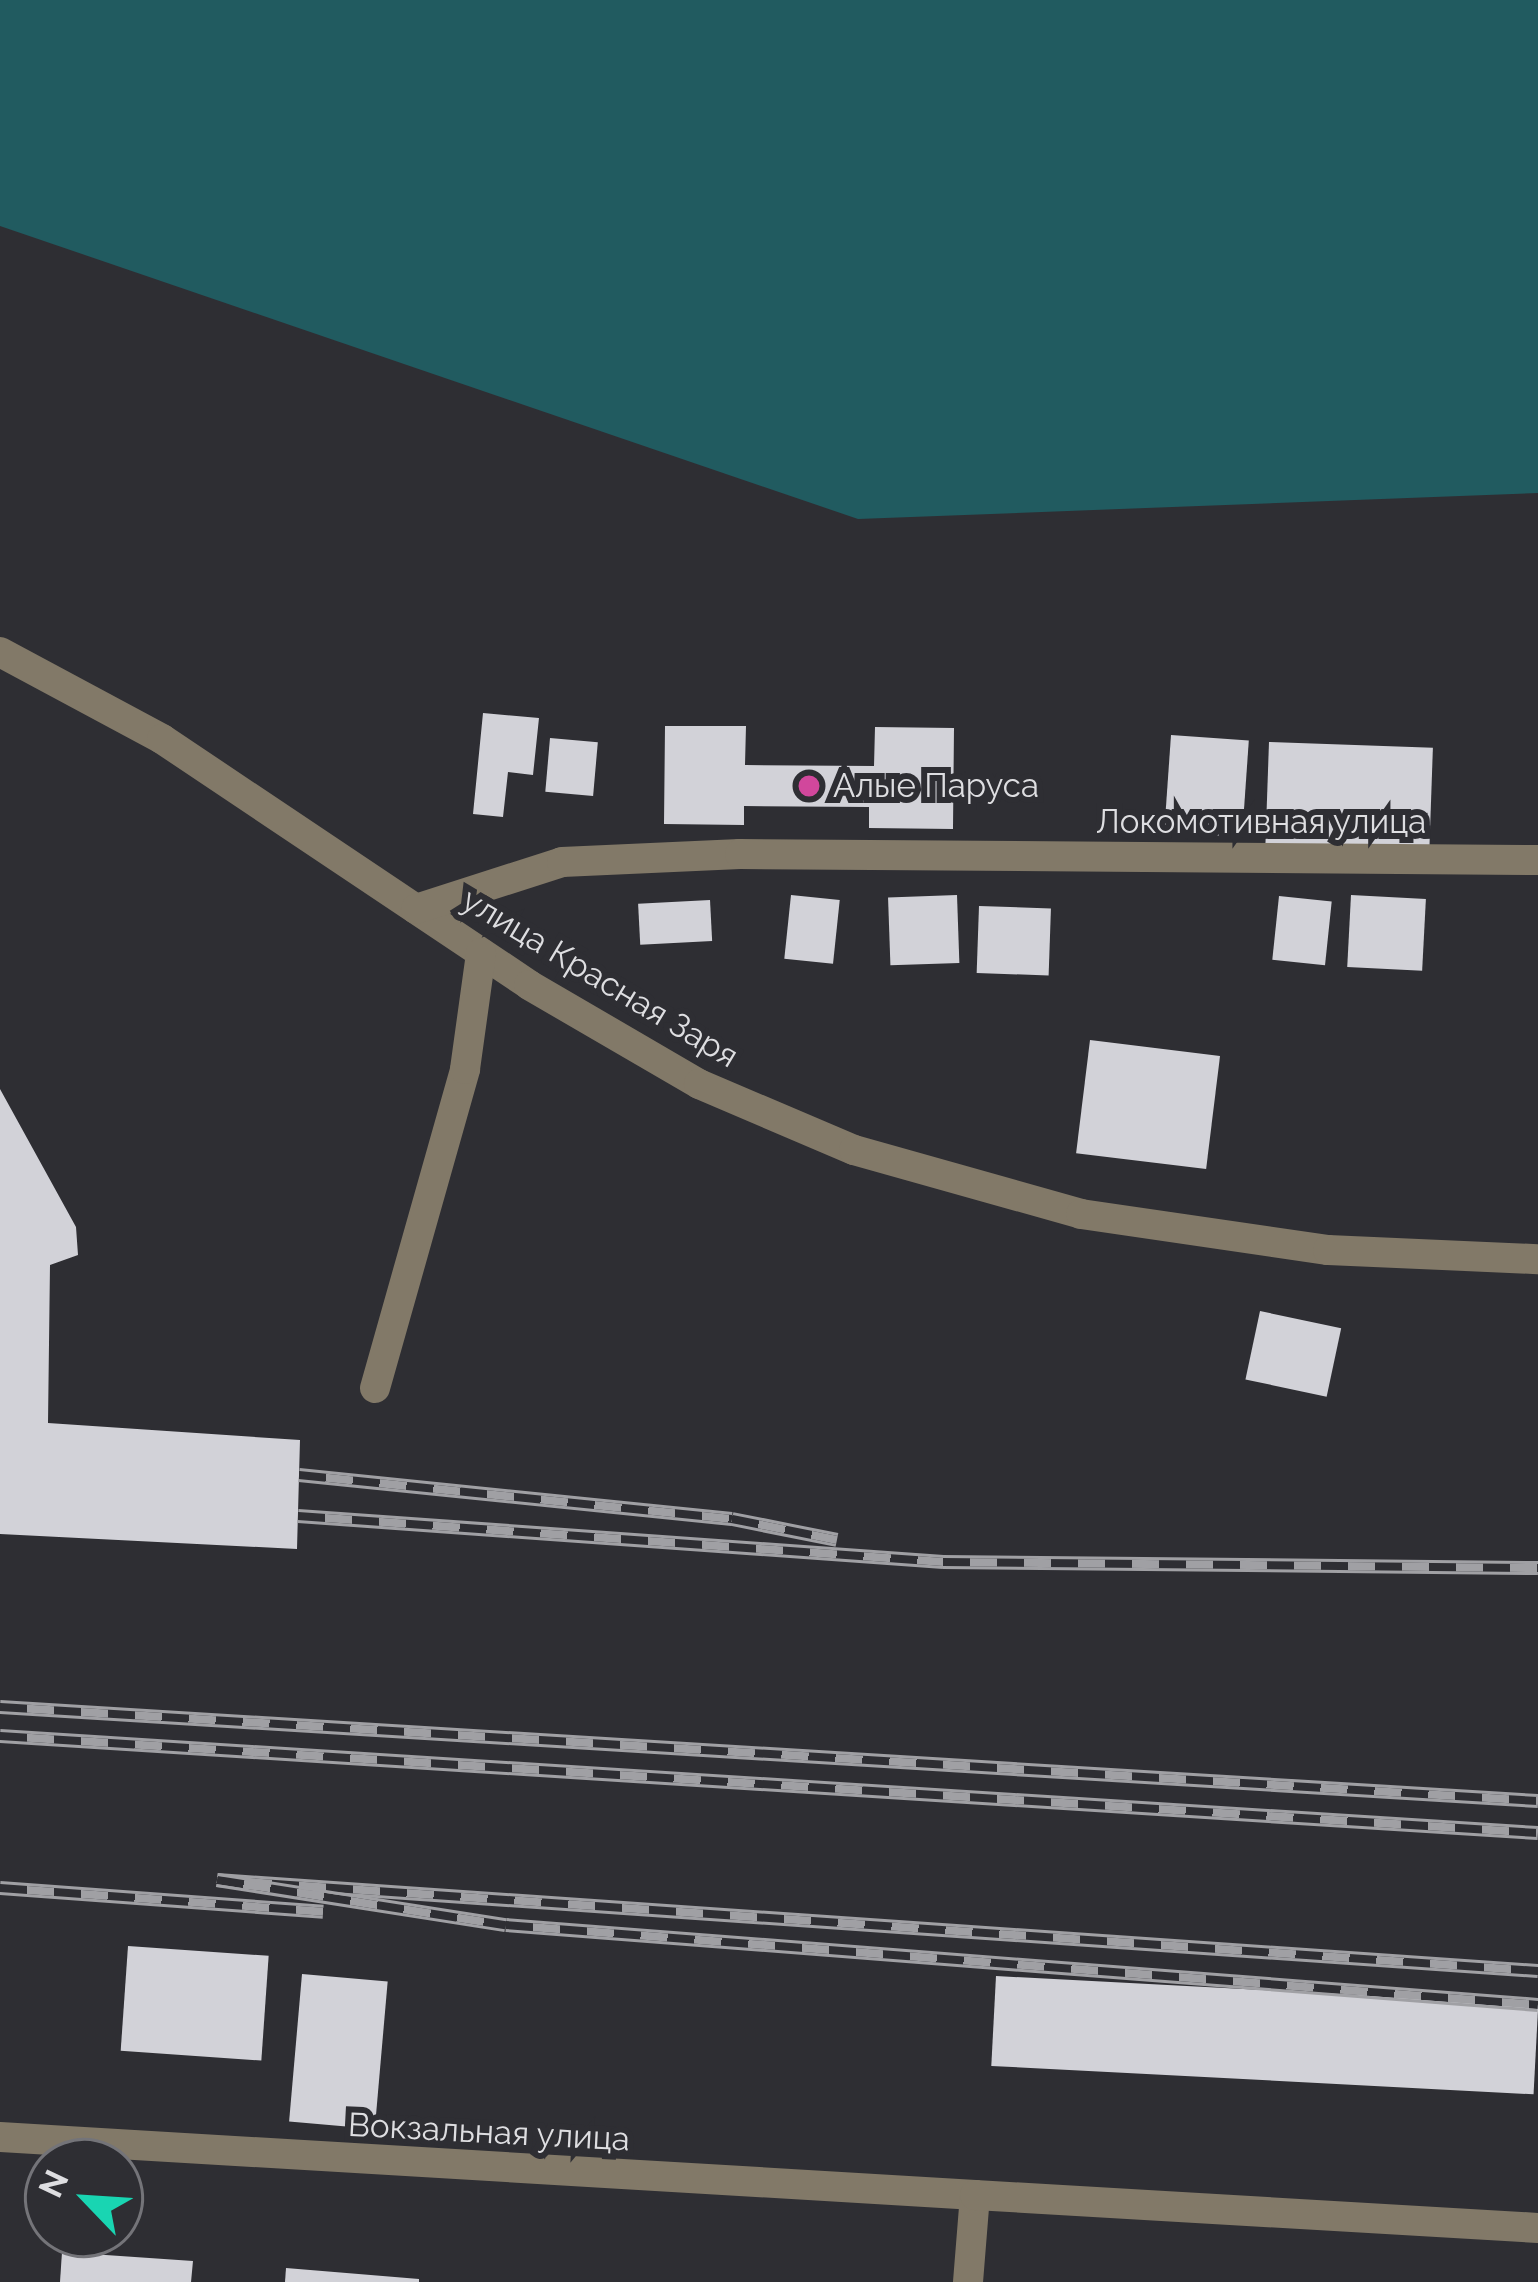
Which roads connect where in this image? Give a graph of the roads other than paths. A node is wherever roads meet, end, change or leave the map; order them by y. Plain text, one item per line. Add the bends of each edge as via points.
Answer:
1 (0, 652) edge
2 (1538, 860) edge
3 (416, 910) junction
4 (481, 953) junction
5 (1538, 1259) edge
6 (375, 1388) dead end
7 (0, 2137) edge
8 (0, 2147) edge
9 (975, 2195) junction
10 (1538, 2228) edge
11 (968, 2282) edge

1 - 3 street, улица Красная Заря via 162,739
2 - 3 street, Локомотивная улица via 696,856 562,862
3 - 4 street, улица Красная Заря
4 - 5 street, улица Красная Заря via 699,1084 877,1156 1081,1214 1328,1250
4 - 6 street via 465,1069
7 - 8 street
7 - 9 street, Вокзальная улица
9 - 10 street, Вокзальная улица
9 - 11 street

